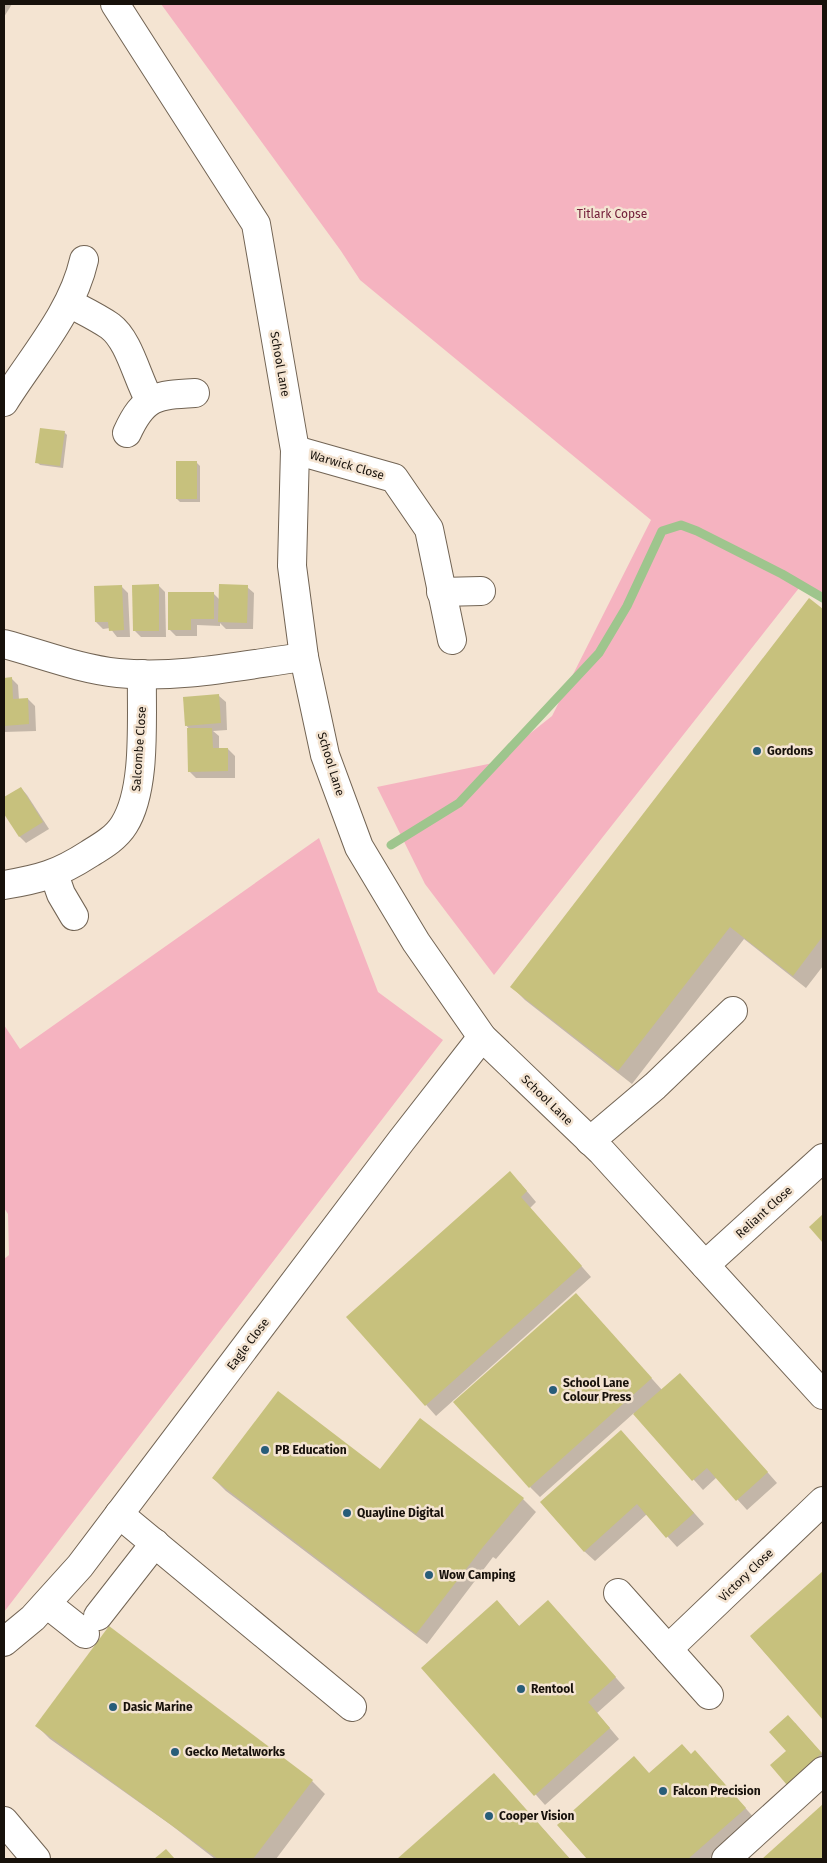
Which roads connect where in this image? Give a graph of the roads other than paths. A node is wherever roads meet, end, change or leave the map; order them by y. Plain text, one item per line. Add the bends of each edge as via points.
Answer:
1 (115, 4) edge
2 (84, 260) dead end
3 (69, 303) junction
4 (195, 392) dead end
5 (150, 401) junction
6 (4, 402) edge
7 (126, 434) dead end
8 (295, 450) junction
9 (481, 591) dead end
10 (441, 592) junction
11 (452, 640) dead end
12 (4, 644) edge
13 (304, 657) junction
14 (142, 674) junction
15 (54, 874) junction
16 (4, 885) edge
17 (74, 916) dead end
18 (733, 1011) dead end
19 (482, 1037) junction
20 (590, 1141) junction
21 (823, 1158) edge
22 (705, 1265) junction
23 (820, 1384) edge
24 (823, 1501) edge
25 (119, 1514) junction
26 (155, 1543) junction
27 (618, 1593) dead end
28 (47, 1604) junction
29 (4, 1642) edge
30 (668, 1649) junction
31 (709, 1695) dead end
32 (352, 1707) dead end
33 (823, 1771) edge
34 (4, 1821) edge
35 (36, 1859) edge
36 (726, 1859) edge

1 - 8 street, School Lane via 256,224
2 - 3 street via 78,285
3 - 5 street via 111,326 120,336
3 - 6 street
4 - 5 street via 166,395
5 - 7 street via 139,410
8 - 10 street, Warwick Close via 394,478 428,529
8 - 13 street, School Lane via 292,566
9 - 10 street
10 - 11 street, Warwick Close
12 - 14 street via 96,670
13 - 14 street via 190,672
13 - 19 street, School Lane via 325,756 359,848 416,942
14 - 15 street, Salcombe Close via 139,784 130,813 114,836
15 - 16 street, Salcombe Close
15 - 17 street
18 - 20 street via 655,1086
19 - 20 street, School Lane
19 - 25 street, Eagle Close
20 - 22 street, School Lane
21 - 22 street, Reliant Close
22 - 23 street, School Lane
24 - 30 street, Victory Close
25 - 26 street
25 - 28 street, Eagle Close
26 - 28 street via 91,1625
26 - 32 street
27 - 30 street
28 - 29 street, Eagle Close
30 - 31 street
33 - 36 street
34 - 35 street

